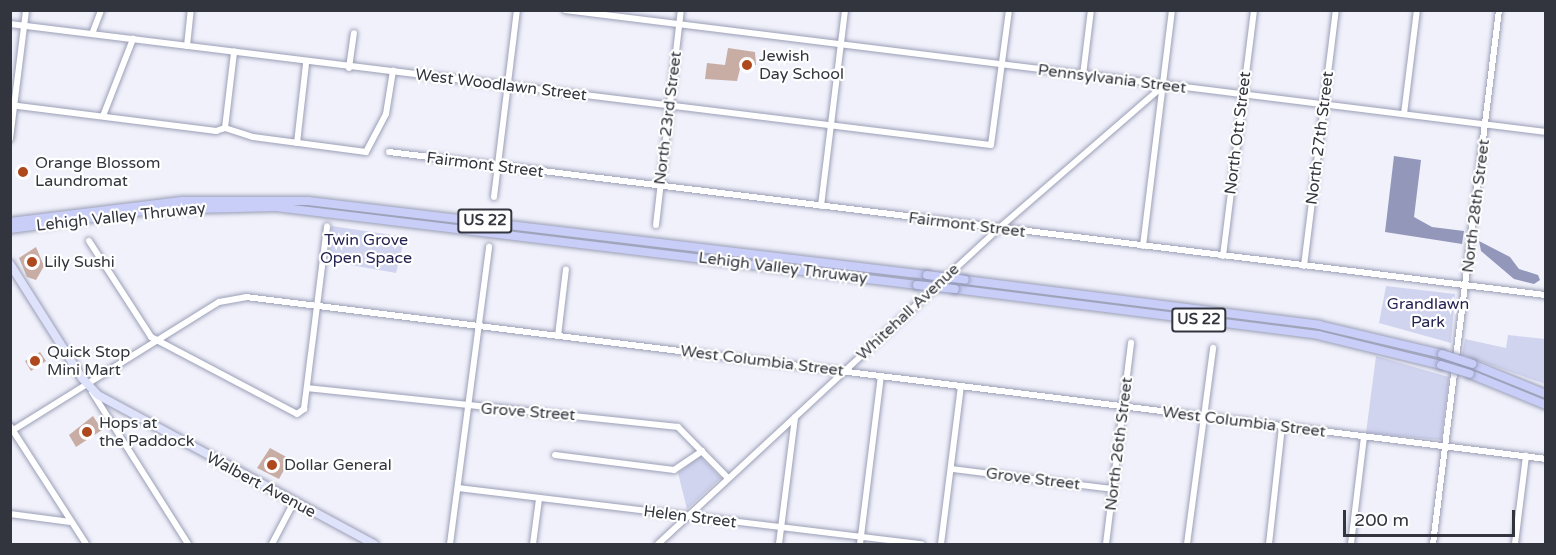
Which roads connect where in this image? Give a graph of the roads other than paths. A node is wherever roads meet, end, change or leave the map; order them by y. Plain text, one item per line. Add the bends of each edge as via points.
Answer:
1 (27, 10) edge
2 (101, 10) edge
3 (191, 10) edge
4 (517, 10) edge
5 (565, 10) edge
6 (681, 10) edge
7 (845, 10) edge
8 (1009, 10) edge
9 (1090, 10) edge
10 (1172, 10) edge
11 (1254, 10) edge
12 (1336, 10) edge
13 (1418, 10) edge
14 (1499, 10) edge
15 (10, 24) edge
16 (25, 25) junction
17 (679, 25) junction
18 (354, 33) dead end
19 (92, 34) junction
20 (133, 39) junction
21 (841, 44) junction
22 (187, 46) junction
23 (234, 52) junction
24 (306, 64) junction
25 (1001, 64) junction
26 (350, 68) junction
27 (393, 71) junction
28 (1083, 75) junction
29 (508, 86) junction
30 (1163, 86) junction
31 (1243, 95) junction
32 (1324, 104) junction
33 (13, 105) edge
34 (669, 106) junction
35 (1404, 114) junction
36 (104, 116) junction
37 (830, 125) junction
38 (1486, 125) junction
39 (225, 128) junction
40 (1545, 132) edge
41 (10, 139) edge
42 (297, 143) junction
43 (389, 152) dead end
44 (497, 166) junction
45 (660, 186) junction
46 (494, 197) dead end
47 (821, 206) junction
48 (43, 221) junction
49 (10, 222) edge
50 (656, 225) dead end
51 (327, 226) dead end
52 (998, 229) junction
53 (10, 230) edge
54 (89, 242) dead end
55 (1143, 246) junction
56 (489, 248) dead end
57 (1223, 256) junction
58 (10, 264) edge
59 (1304, 266) junction
60 (566, 269) dead end
61 (1466, 285) junction
62 (1545, 295) edge
63 (316, 308) junction
64 (477, 326) junction
65 (558, 336) junction
66 (158, 340) junction
67 (1131, 343) dead end
68 (1213, 348) dead end
69 (844, 371) junction
70 (881, 376) junction
71 (88, 386) junction
72 (961, 386) junction
73 (307, 388) junction
74 (1545, 394) edge
75 (1545, 405) edge
76 (1123, 406) junction
77 (467, 407) junction
78 (795, 417) junction
79 (1202, 417) junction
80 (1282, 426) junction
81 (12, 430) edge
82 (1364, 437) junction
83 (1445, 446) junction
84 (702, 451) junction
85 (555, 455) dead end
86 (1526, 456) junction
87 (1545, 459) edge
88 (952, 469) junction
89 (728, 478) junction
90 (458, 488) junction
91 (1113, 489) junction
92 (538, 499) junction
93 (294, 502) junction
94 (10, 514) edge
95 (687, 516) junction
96 (70, 522) junction
97 (782, 528) junction
98 (861, 541) edge
99 (86, 544) edge
100 (188, 544) edge
101 (272, 544) edge
102 (374, 544) edge
103 (450, 544) edge
104 (533, 544) edge
105 (658, 544) edge
106 (780, 544) edge
107 (922, 544) edge
108 (941, 544) edge
109 (1106, 544) edge
110 (1187, 544) edge
111 (1269, 544) edge
112 (1351, 544) edge
113 (1433, 544) edge
114 (1515, 544) edge

1 - 16 street
2 - 19 street
3 - 22 street
4 - 29 street
5 - 17 street, Pennsylvania Street
6 - 17 street, North 23rd Street
7 - 21 street
8 - 25 street
9 - 28 street
10 - 30 street
11 - 31 street, North Ott Street
12 - 32 street, North 27th Street
13 - 35 street
14 - 38 street, North 28th Street
15 - 16 street, West Woodlawn Street
16 - 19 street, West Woodlawn Street
16 - 33 street
17 - 21 street, Pennsylvania Street
17 - 34 street, North 23rd Street
18 - 26 street
19 - 20 street, West Woodlawn Street
20 - 22 street, West Woodlawn Street
20 - 36 street
21 - 25 street, Pennsylvania Street
21 - 37 street
22 - 23 street, West Woodlawn Street
23 - 24 street, West Woodlawn Street
23 - 39 street
24 - 26 street, West Woodlawn Street
24 - 42 street
25 - 28 street, Pennsylvania Street
25 - 37 street, West Woodlawn Street via 992,145
26 - 27 street, West Woodlawn Street
27 - 29 street, West Woodlawn Street
27 - 42 street via 386,114 371,147 364,152
28 - 30 street, Pennsylvania Street
29 - 34 street, West Woodlawn Street
29 - 44 street
30 - 31 street, Pennsylvania Street
30 - 52 street, Whitehall Avenue
30 - 55 street
31 - 32 street, Pennsylvania Street
31 - 57 street, North Ott Street
32 - 35 street, Pennsylvania Street
32 - 59 street, North 27th Street
33 - 36 street
33 - 41 street
34 - 37 street, West Woodlawn Street
34 - 45 street, North 23rd Street
35 - 38 street, Pennsylvania Street
36 - 39 street via 216,131
37 - 47 street
38 - 40 street, Pennsylvania Street
38 - 61 street, North 28th Street
39 - 42 street
43 - 44 street, Fairmont Street
44 - 45 street, Fairmont Street
44 - 46 street
45 - 47 street, Fairmont Street
45 - 50 street, North 23rd Street
47 - 52 street, Fairmont Street
48 - 49 highway, Lehigh Valley Thruway / US 22
48 - 53 highway, Lehigh Valley Thruway / US 22
48 - 74 highway, Lehigh Valley Thruway / US 22, bridge via 182,201 308,201 1320,325 1442,354
48 - 75 highway, Lehigh Valley Thruway / US 22, bridge via 182,208 286,208 955,289 1318,335 1441,365
51 - 63 street
52 - 55 street, Fairmont Street
52 - 69 street, Whitehall Avenue
54 - 66 street
55 - 57 street, Fairmont Street
56 - 64 street
57 - 59 street, Fairmont Street
58 - 71 main road, Walbert Avenue
59 - 61 street, Fairmont Street
60 - 65 street
61 - 62 street, Fairmont Street
61 - 83 street, North 28th Street
63 - 64 street, West Columbia Street
63 - 66 street, West Columbia Street via 246,297 228,299
63 - 73 street
64 - 65 street, West Columbia Street
64 - 77 street
65 - 69 street, West Columbia Street
66 - 71 street, West Columbia Street
66 - 73 street via 297,414 304,409
67 - 76 street, North 26th Street
68 - 79 street
69 - 70 street, West Columbia Street
69 - 78 street, Whitehall Avenue
70 - 72 street, West Columbia Street
70 - 98 street
71 - 81 street, West Columbia Street
71 - 93 main road, Walbert Avenue via 120,410
71 - 100 street
72 - 76 street, West Columbia Street
72 - 88 street
73 - 77 street, Grove Street
76 - 79 street, West Columbia Street
76 - 91 street, North 26th Street
77 - 84 street, Grove Street via 678,427
77 - 90 street
78 - 89 street, Whitehall Avenue
78 - 97 street
79 - 80 street, West Columbia Street
79 - 110 street
80 - 82 street, West Columbia Street
80 - 111 street
81 - 96 street
82 - 83 street, West Columbia Street
82 - 112 street
83 - 86 street, West Columbia Street
83 - 113 street, North 28th Street
84 - 85 street via 674,470
84 - 89 street, Grove Street
86 - 87 street, West Columbia Street
86 - 114 street
88 - 91 street, Grove Street
88 - 108 street
89 - 95 street, Whitehall Avenue
90 - 92 street, Helen Street
90 - 103 street
91 - 109 street, North 26th Street
92 - 95 street, Helen Street
92 - 104 street
93 - 101 street
93 - 102 main road, Walbert Avenue
94 - 96 street
95 - 97 street, Helen Street
95 - 105 street, Whitehall Avenue
96 - 99 street
97 - 98 street, Helen Street
97 - 106 street
98 - 107 street, Helen Street

